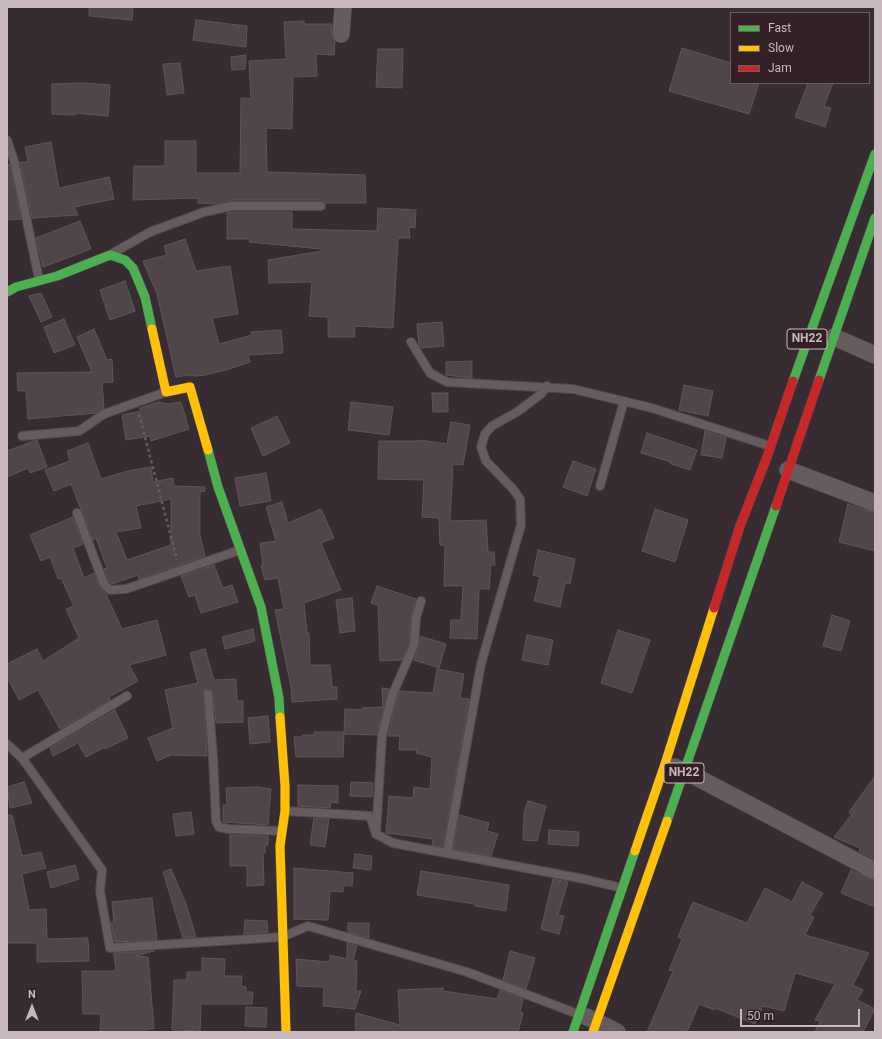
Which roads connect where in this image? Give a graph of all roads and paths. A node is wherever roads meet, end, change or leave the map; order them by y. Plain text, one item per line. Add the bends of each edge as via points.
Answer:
1 (343, 7) edge
2 (341, 34) dead end
3 (7, 140) edge
4 (875, 154) edge
5 (321, 206) dead end
6 (875, 218) edge
7 (110, 255) junction
8 (39, 281) junction
9 (7, 292) edge
10 (834, 337) junction
11 (411, 342) dead end
12 (875, 355) edge
13 (547, 386) junction
14 (166, 392) junction
15 (624, 401) junction
16 (139, 414) dead end
17 (22, 436) dead end
18 (770, 446) junction
19 (788, 470) junction
20 (600, 486) dead end
21 (875, 503) edge
22 (77, 513) dead end
23 (241, 550) junction
24 (180, 570) junction
25 (421, 601) dead end
26 (208, 694) dead end
27 (127, 696) dead end
28 (7, 744) edge
29 (22, 758) junction
30 (665, 764) junction
31 (685, 771) junction
32 (285, 811) junction
33 (282, 831) junction
34 (376, 834) junction
35 (447, 853) junction
36 (875, 871) edge
37 (623, 888) junction
38 (282, 937) junction
39 (579, 1014) junction
40 (594, 1027) edge
41 (286, 1032) edge
42 (573, 1032) edge
43 (617, 1032) edge

1 - 2 street
3 - 8 lane via 15,164
4 - 18 main road, NH22
5 - 7 lane via 232,206 204,212 150,232
6 - 10 main road, NH22
7 - 8 main road
7 - 14 main road via 126,260 133,268 145,297
8 - 9 main road
10 - 12 street
10 - 19 main road, NH22
11 - 13 lane via 430,373 447,382
13 - 15 lane via 573,389
13 - 35 lane via 541,394 517,412 492,426 485,434 481,447 486,461 520,499 521,525 481,664
14 - 17 lane via 104,414 79,431
14 - 23 main road via 190,387 218,487
15 - 18 lane
15 - 20 lane
16 - 24 path
18 - 30 main road, NH22 via 740,526
19 - 21 street
19 - 31 main road, NH22
22 - 24 lane via 104,584 110,590 126,589
23 - 24 lane
23 - 32 main road via 261,607 279,698
25 - 34 lane via 416,618 414,646 392,696 382,736
26 - 33 lane via 216,822 219,827 228,829
27 - 29 lane
28 - 29 lane
29 - 38 lane via 102,870 100,891 110,948
30 - 31 street
30 - 37 main road, NH22
31 - 36 street
31 - 40 main road, NH22
32 - 33 main road
32 - 34 lane via 370,816
33 - 38 main road
34 - 35 lane via 392,843
35 - 37 lane
37 - 39 main road, NH22
38 - 39 lane via 308,926 468,972
38 - 41 main road
39 - 40 street
39 - 42 main road, NH22
40 - 43 street

